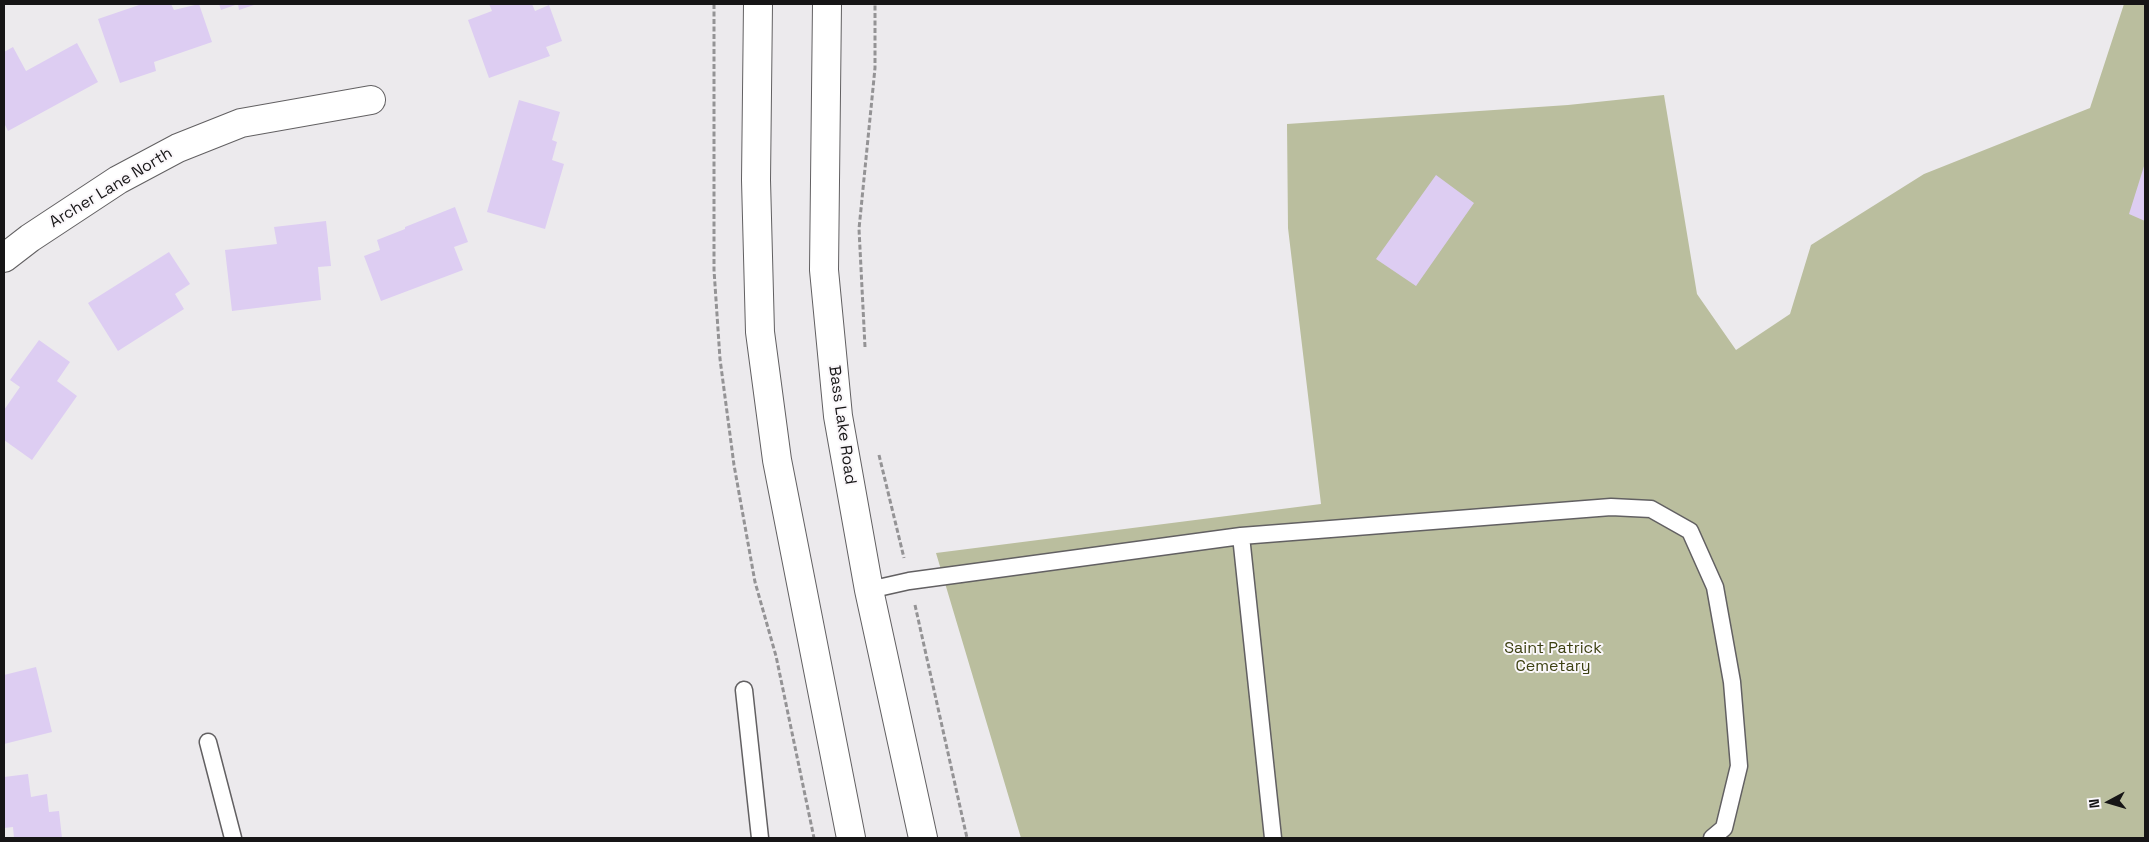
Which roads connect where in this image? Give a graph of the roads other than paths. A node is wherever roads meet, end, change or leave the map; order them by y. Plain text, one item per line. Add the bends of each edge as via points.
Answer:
1 (758, 4) edge
2 (827, 4) edge
3 (371, 100) dead end
4 (4, 258) edge
5 (1241, 536) junction
6 (869, 590) junction
7 (744, 690) dead end
8 (208, 742) dead end
9 (233, 838) edge
10 (760, 838) edge
11 (851, 838) edge
12 (923, 838) edge
13 (1273, 838) edge
14 (1712, 838) edge

1 - 11 main road via 756,180 760,332 777,460
2 - 6 main road, Bass Lake Road via 824,270 838,416
3 - 4 main road, Archer Lane North via 241,123 178,148 118,180
5 - 6 lane via 909,581
5 - 13 lane
5 - 14 lane via 1611,507 1651,509 1690,532 1715,587 1732,682 1739,766 1724,828
6 - 12 main road, Bass Lake Road
7 - 10 lane
8 - 9 lane

